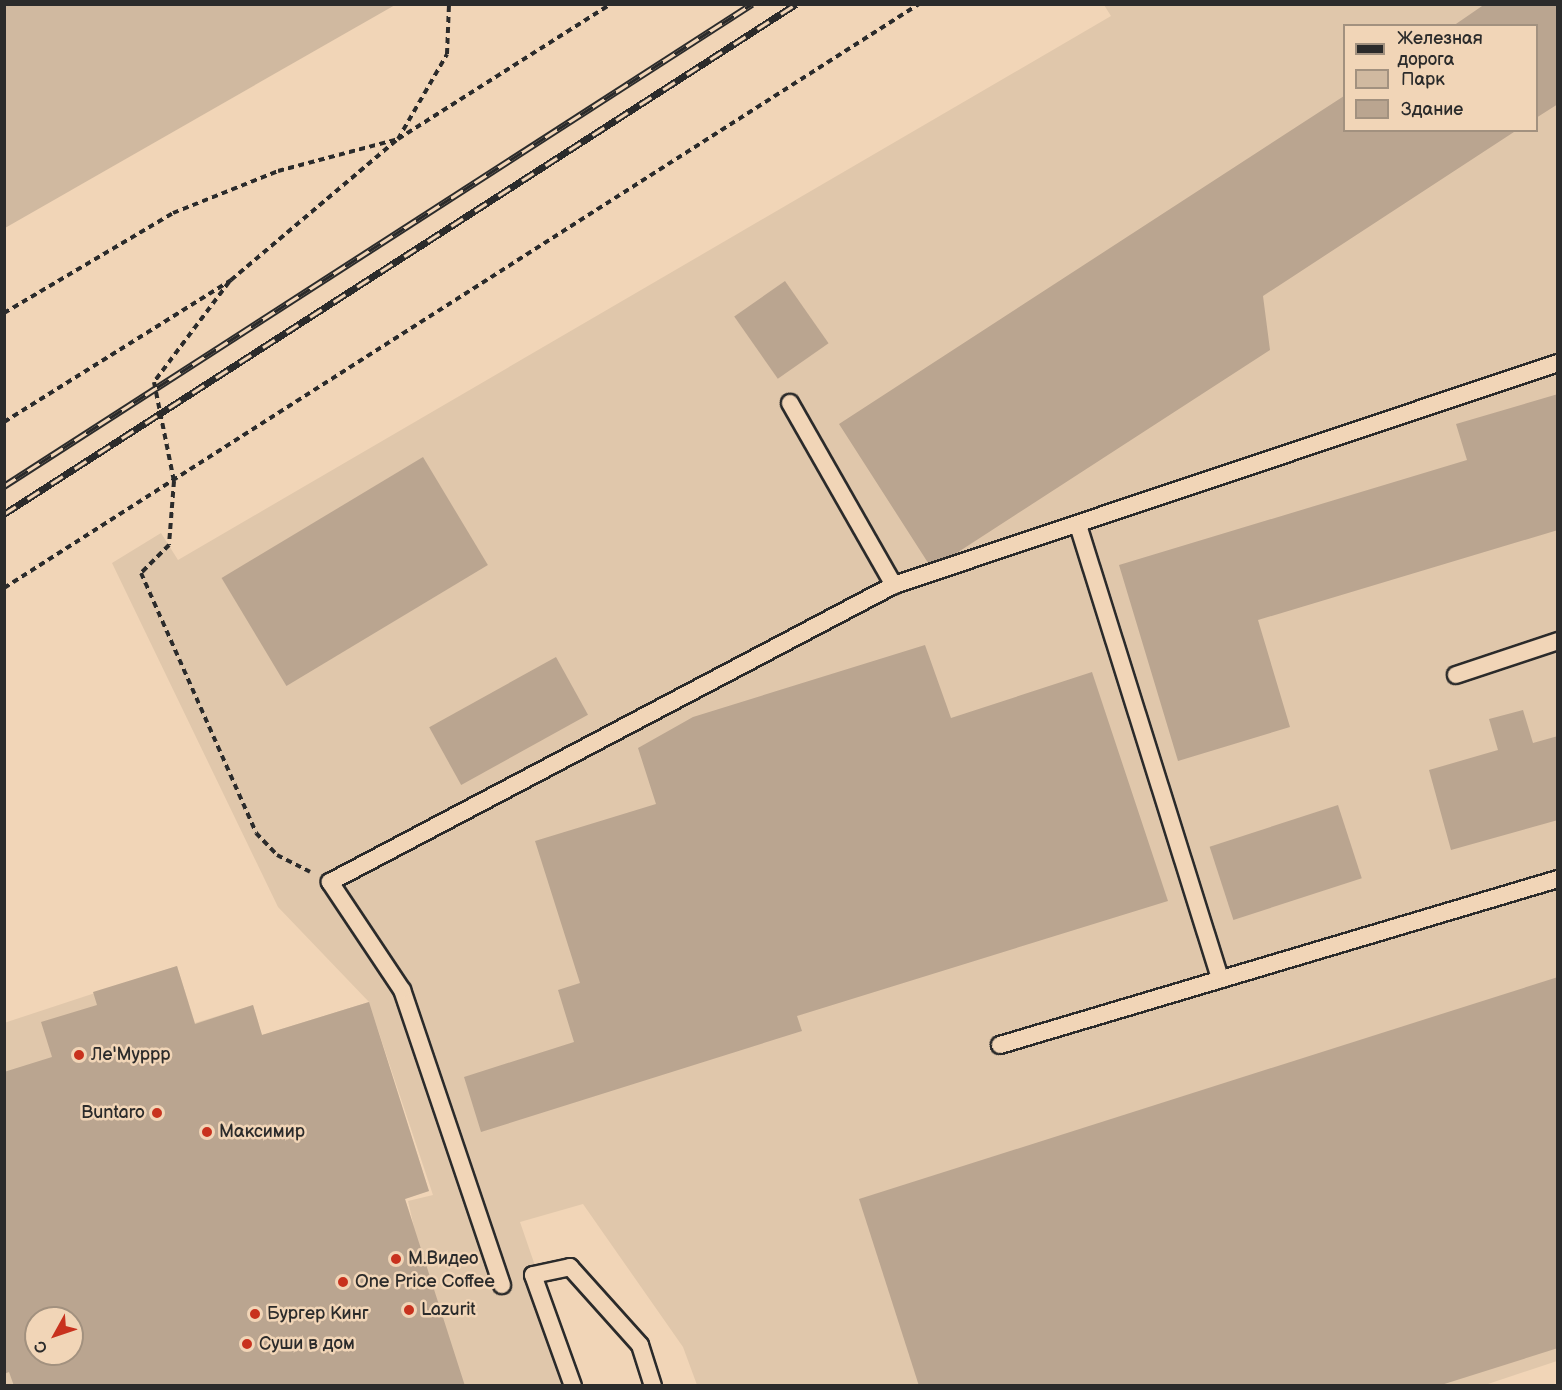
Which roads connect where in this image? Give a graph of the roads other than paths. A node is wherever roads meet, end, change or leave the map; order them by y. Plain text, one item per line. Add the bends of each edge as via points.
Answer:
1 (1557, 363) edge
2 (790, 403) dead end
3 (1077, 525) junction
4 (894, 585) junction
5 (1557, 641) edge
6 (1456, 675) dead end
7 (1557, 879) edge
8 (1220, 979) junction
9 (1000, 1045) dead end
10 (502, 1285) dead end
11 (573, 1386) edge
12 (653, 1386) edge

1 - 3 lane
2 - 4 lane
3 - 4 lane
3 - 8 lane
4 - 10 lane via 330,882 402,990
5 - 6 lane
7 - 8 lane
8 - 9 lane
11 - 12 lane via 533,1275 570,1267 640,1346

